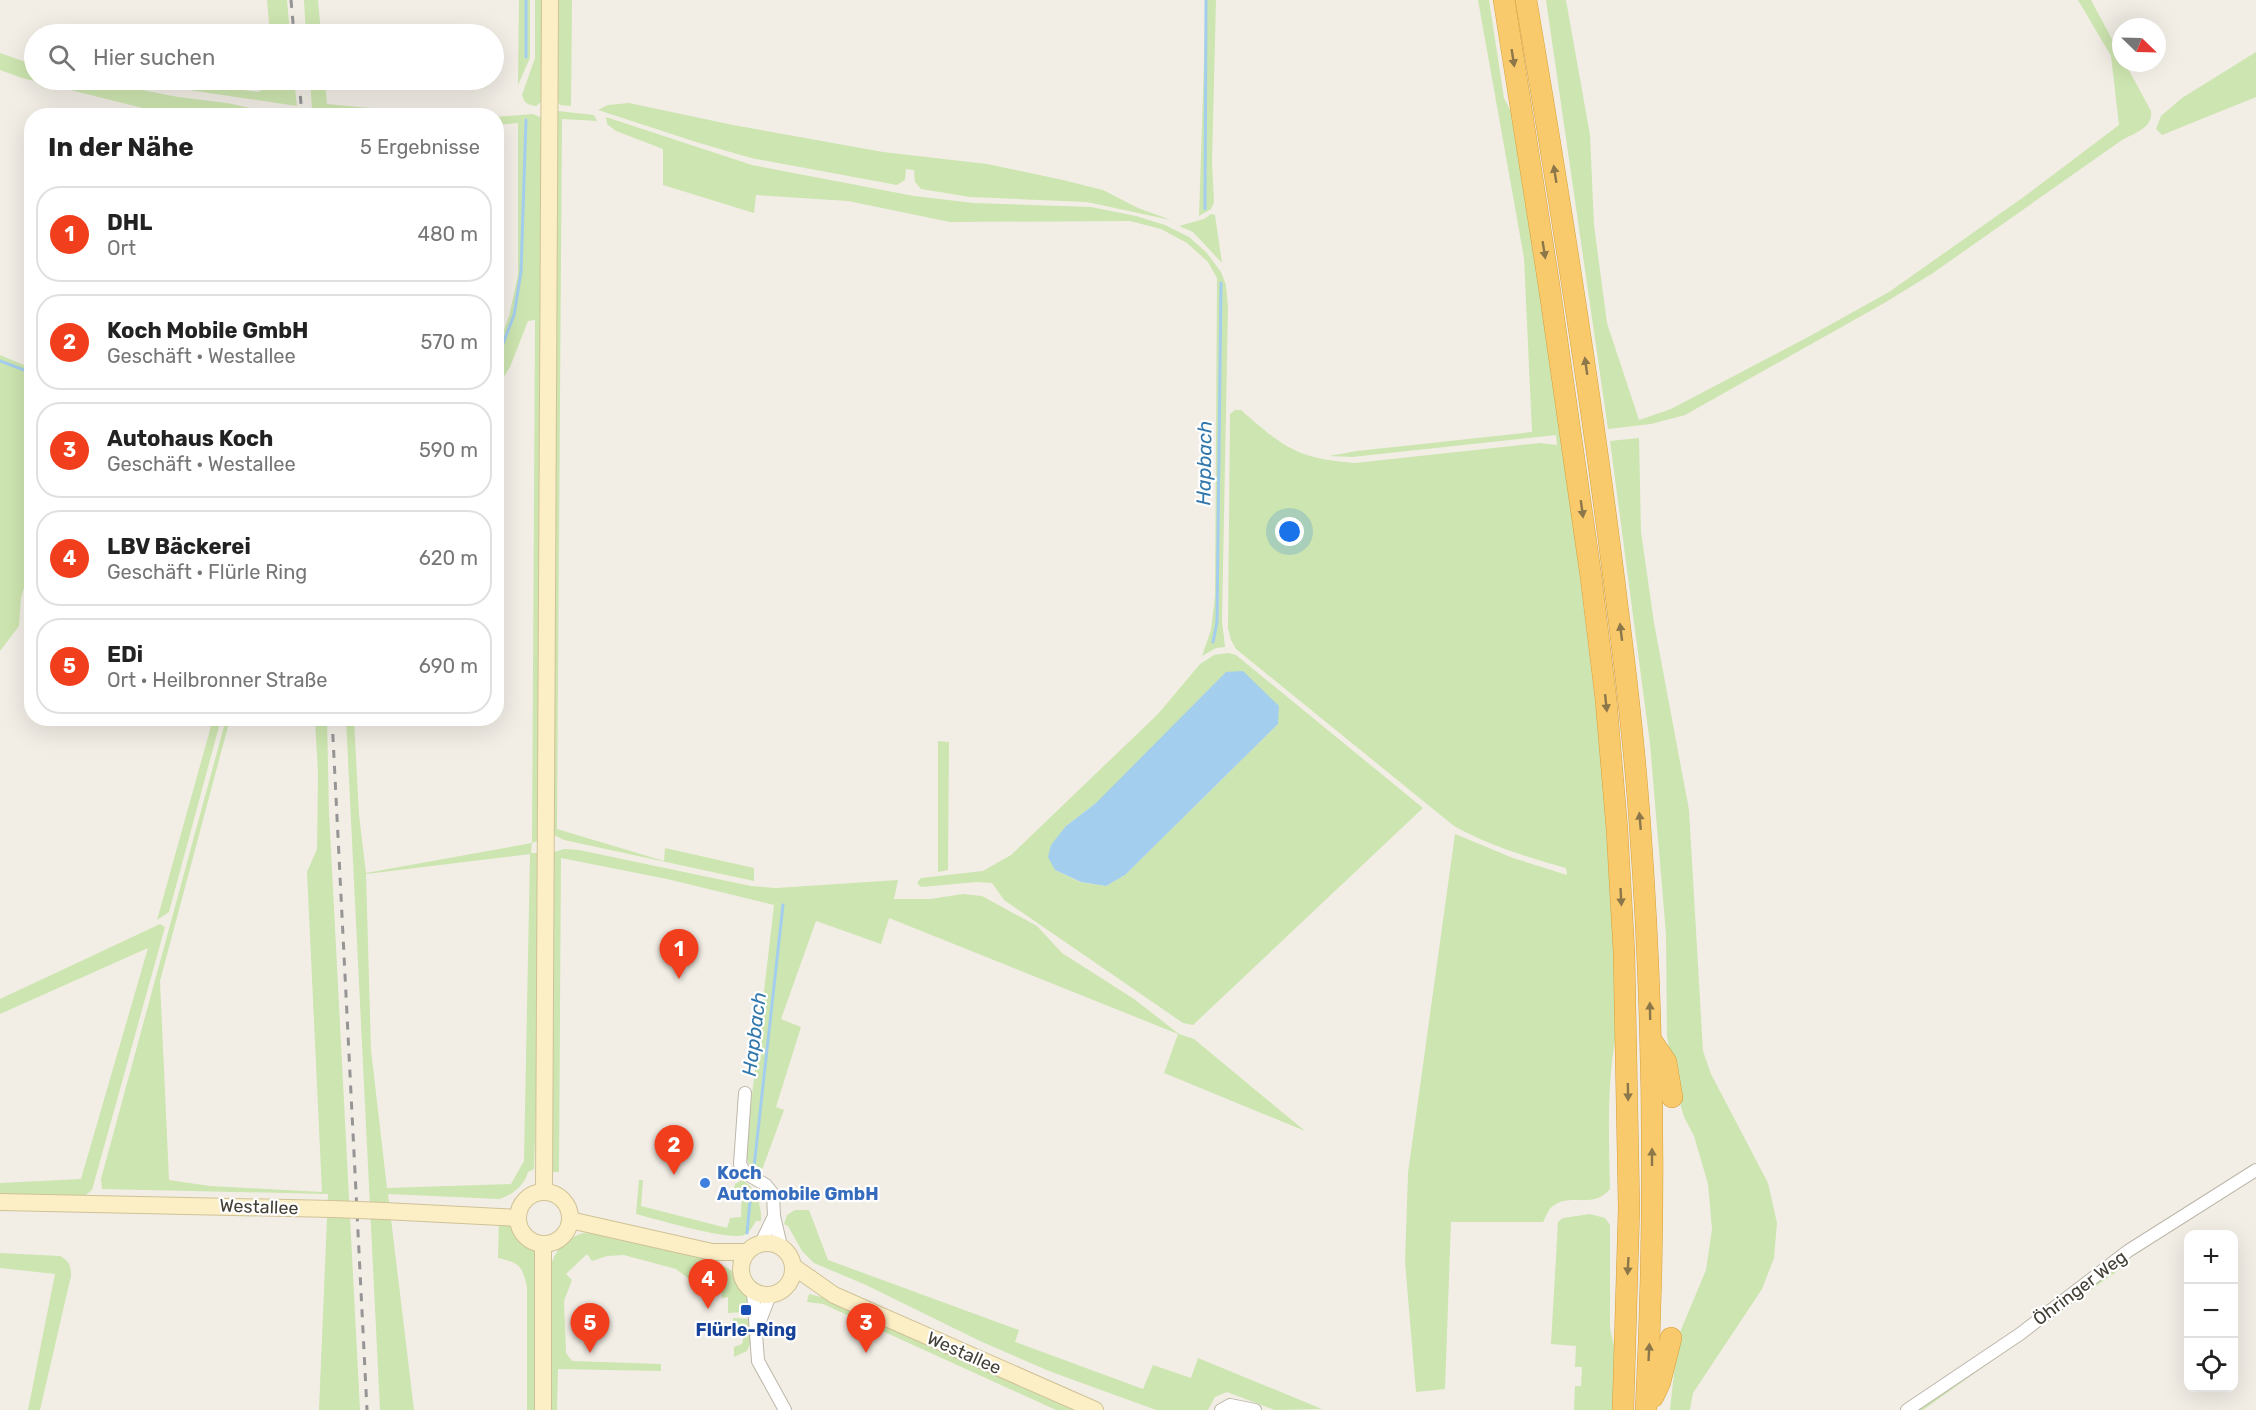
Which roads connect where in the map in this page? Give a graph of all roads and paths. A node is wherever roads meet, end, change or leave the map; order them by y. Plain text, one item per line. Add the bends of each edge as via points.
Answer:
1 (550, 0) edge
2 (1504, 0) edge
3 (1526, 0) edge
4 (1650, 1039) junction
5 (745, 1093) dead end
6 (1672, 1097) dead end
7 (2256, 1170) edge
8 (544, 1191) junction
9 (0, 1202) edge
10 (774, 1216) junction
11 (518, 1218) junction
12 (570, 1220) junction
13 (761, 1243) junction
14 (543, 1244) junction
15 (781, 1246) junction
16 (712, 1252) junction
17 (746, 1252) junction
18 (794, 1268) junction
19 (741, 1270) junction
20 (787, 1286) junction
21 (753, 1291) junction
22 (834, 1294) junction
23 (771, 1295) junction
24 (757, 1330) junction
25 (1671, 1338) dead end
26 (543, 1410) edge
27 (785, 1410) edge
28 (1095, 1410) edge
29 (1221, 1410) edge
30 (1255, 1410) edge
31 (1623, 1410) edge
32 (1647, 1410) edge
33 (1907, 1410) edge

1 - 8 main road
2 -> 31 highway via 1574,451 1606,700 1617,828 1624,952 1629,1208
4 -> 3 highway via 1630,711 1598,450
4 - 6 highway via 1666,1062
32 -> 4 highway via 1652,1236
5 - 10 street via 740,1164 745,1173 773,1194
7 - 33 street, Öhringer Weg via 2128,1251 2020,1334
8 - 11 main road via 525,1199
8 - 12 main road via 563,1200
9 - 11 main road, Westallee, bridge via 333,1209
10 - 13 street
10 - 15 street
11 - 14 main road via 525,1236
12 - 14 main road via 561,1238
12 - 16 main road
13 - 15 main road
13 - 17 main road
14 - 26 main road
15 - 18 main road
16 - 17 main road
16 - 19 main road
17 - 19 main road
18 - 20 main road
18 - 22 main road, Westallee
19 - 21 main road via 744,1282
20 - 22 main road, Westallee
20 - 23 main road
21 - 23 main road
21 - 24 street
22 - 28 main road, Westallee
23 - 24 street
24 - 27 street via 758,1361
25 - 32 highway via 1660,1382
29 - 30 street via 1230,1405

